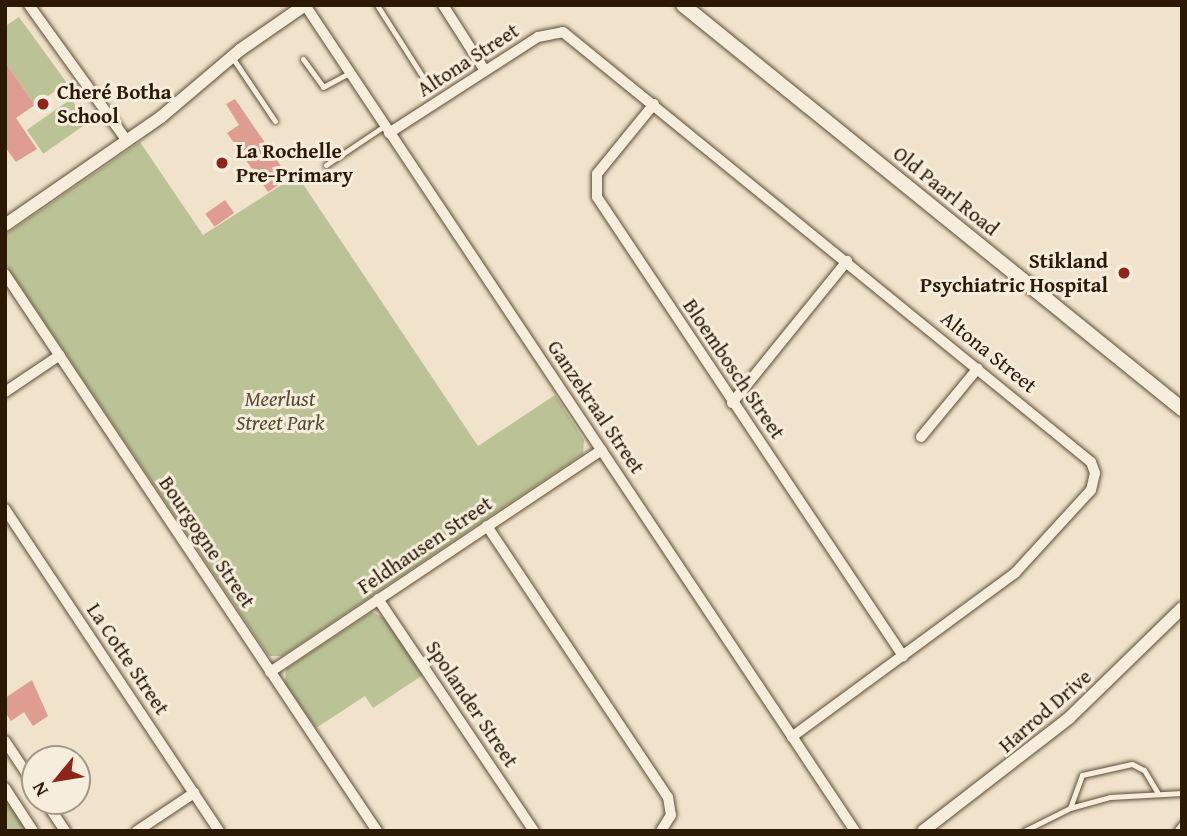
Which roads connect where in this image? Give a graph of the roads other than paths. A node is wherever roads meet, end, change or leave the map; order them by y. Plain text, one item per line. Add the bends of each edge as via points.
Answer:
1 (30, 5) edge
2 (305, 5) edge
3 (377, 5) edge
4 (443, 5) edge
5 (683, 5) edge
6 (232, 57) junction
7 (303, 59) dead end
8 (485, 71) junction
9 (349, 73) junction
10 (428, 85) dead end
11 (654, 104) junction
12 (275, 121) dead end
13 (387, 129) junction
14 (127, 141) junction
15 (326, 164) dead end
16 (5, 225) edge
17 (847, 261) junction
18 (5, 274) edge
19 (60, 355) junction
20 (978, 368) junction
21 (5, 392) edge
22 (732, 403) junction
23 (1182, 409) edge
24 (921, 437) dead end
25 (601, 450) junction
26 (5, 509) edge
27 (487, 526) junction
28 (379, 598) junction
29 (1182, 608) edge
30 (903, 656) junction
31 (270, 672) junction
32 (792, 737) junction
33 (5, 742) edge
34 (21, 765) edge
35 (5, 789) edge
36 (1157, 792) junction
37 (194, 793) junction
38 (1182, 793) edge
39 (1070, 808) junction
40 (54, 815) edge
41 (1182, 823) edge
42 (33, 831) edge
43 (65, 831) edge
44 (137, 831) edge
45 (219, 831) edge
46 (377, 831) edge
47 (534, 831) edge
48 (661, 831) edge
49 (855, 831) edge
50 (923, 831) edge
51 (1024, 831) edge
52 (1176, 831) edge

1 - 14 street
2 - 6 street
2 - 9 street, Ganzekraal Street
3 - 10 lane
4 - 8 street
5 - 23 main road, Old Paarl Road
6 - 12 lane
6 - 14 street
7 - 9 lane via 323,87
8 - 11 street, Altona Street via 543,35 560,32
8 - 13 street, Altona Street
9 - 13 street, Ganzekraal Street
11 - 17 street, Altona Street
11 - 22 street, Bloembosch Street via 600,169 595,192
13 - 15 lane
13 - 25 street, Ganzekraal Street
14 - 16 street
17 - 20 street, Altona Street
17 - 22 street
18 - 19 street, Bourgogne Street
19 - 21 street
19 - 31 street, Bourgogne Street
20 - 24 street
20 - 30 street, Altona Street via 1087,457 1095,480 1015,573
22 - 30 street, Bloembosch Street
25 - 27 street, Feldhausen Street
25 - 32 street, Ganzekraal Street
26 - 37 street, La Cotte Street
27 - 28 street, Feldhausen Street
27 - 48 street via 668,797 671,815
28 - 31 street, Feldhausen Street
28 - 47 street, Spolander Street
29 - 50 street, Harrod Drive via 1069,718
30 - 32 street, Altona Street
31 - 46 street, Bourgogne Street
32 - 49 street, Ganzekraal Street
33 - 34 street
35 - 42 street
36 - 38 lane
36 - 39 lane
36 - 39 lane via 1144,770 1132,764 1082,775
37 - 44 street
37 - 45 street, La Cotte Street
39 - 51 lane
40 - 43 street
41 - 52 lane

